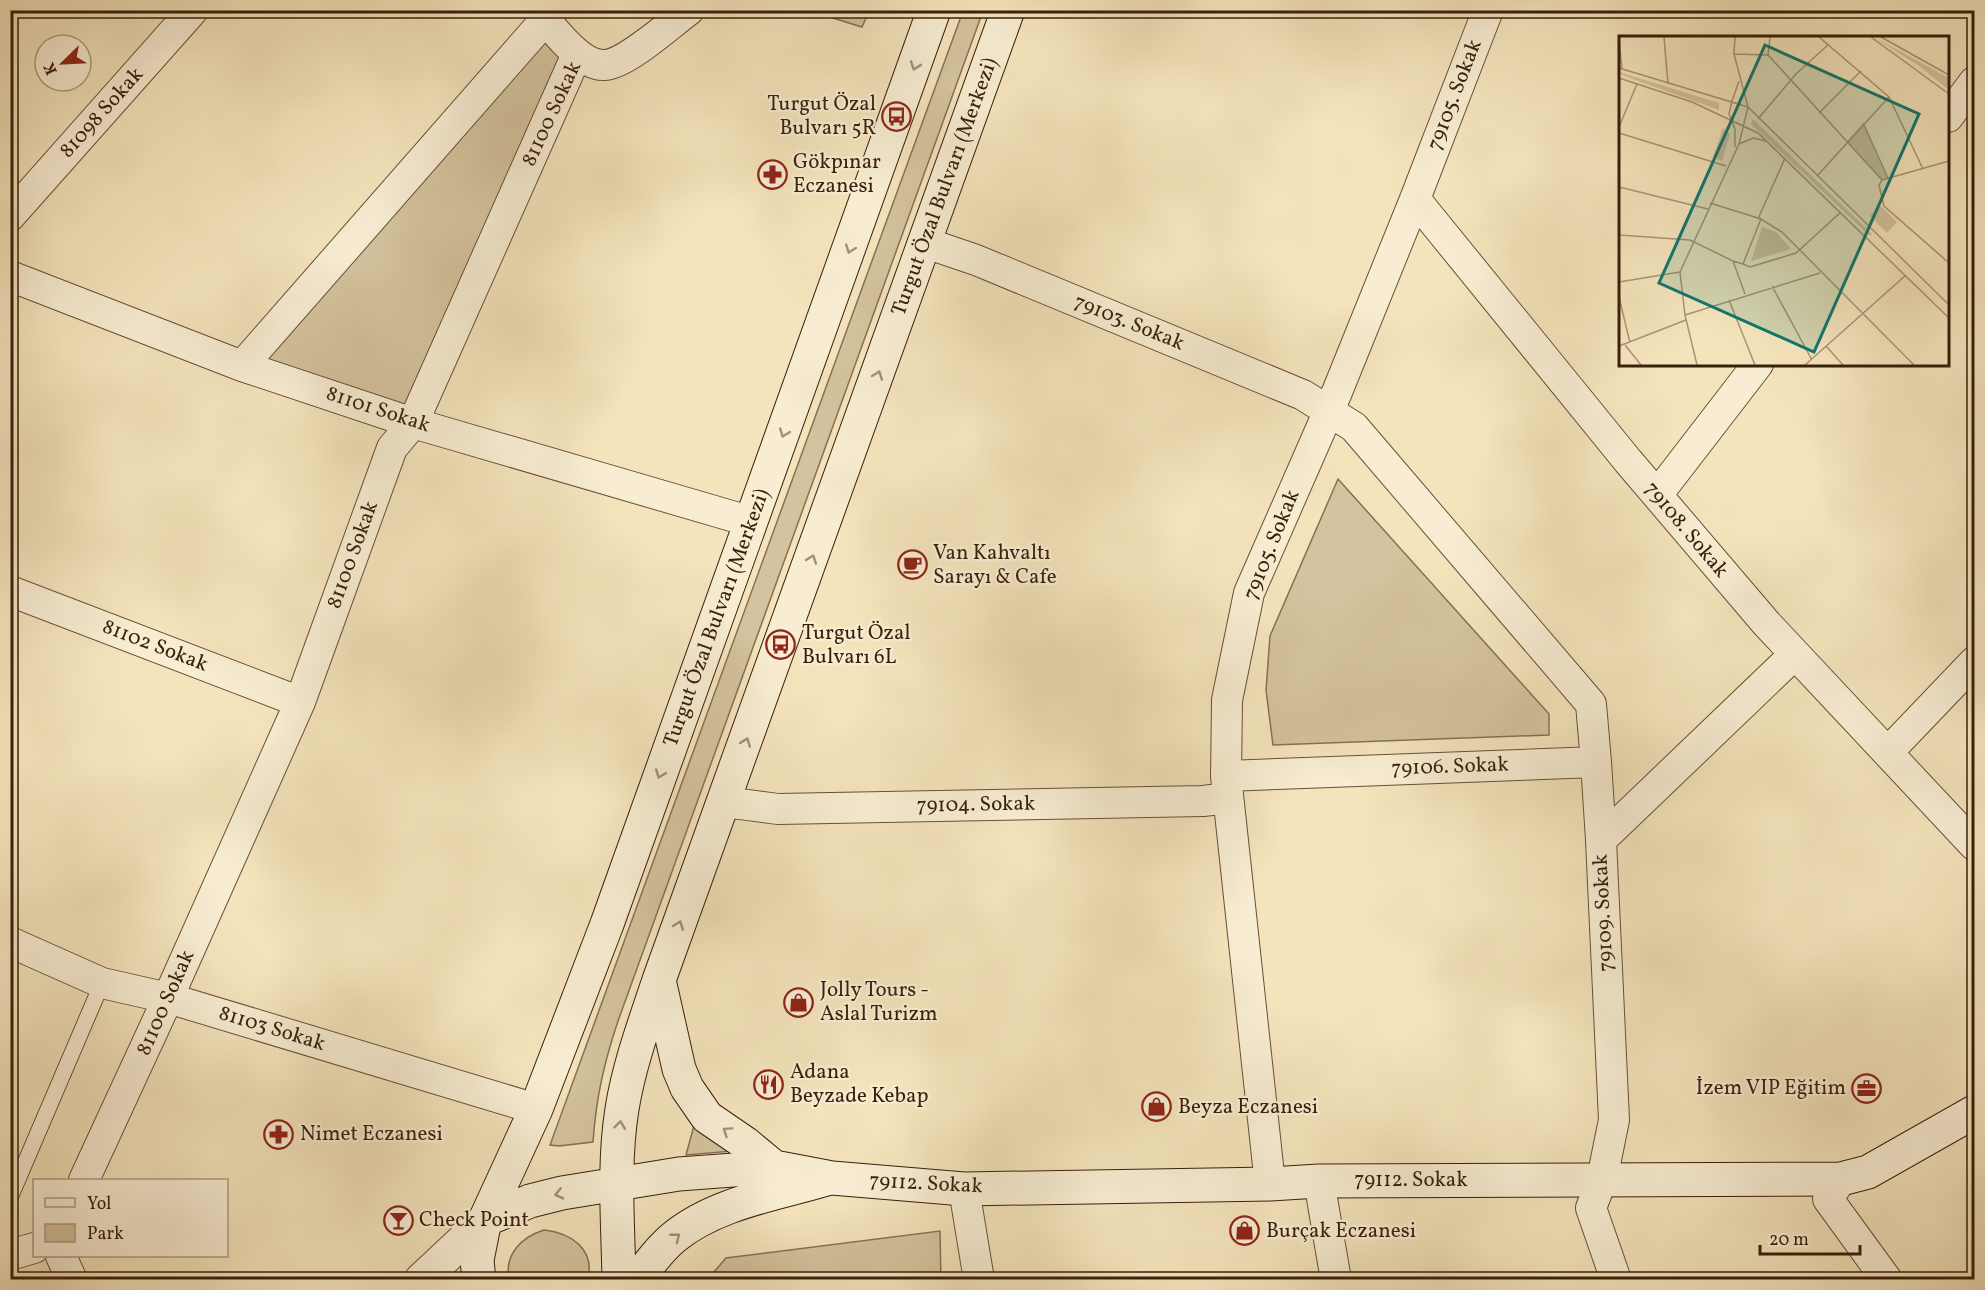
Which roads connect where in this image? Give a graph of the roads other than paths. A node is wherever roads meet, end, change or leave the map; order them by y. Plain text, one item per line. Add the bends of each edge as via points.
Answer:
1 (193, 10) edge
2 (688, 10) edge
3 (934, 10) edge
4 (1008, 10) edge
5 (1488, 10) edge
6 (542, 15) edge
7 (577, 54) junction
8 (1974, 82) edge
9 (1949, 114) edge
10 (1415, 199) junction
11 (10, 216) edge
12 (926, 243) junction
13 (10, 276) edge
14 (242, 366) junction
15 (1756, 366) edge
16 (1329, 411) junction
17 (412, 423) junction
18 (1657, 495) junction
19 (752, 522) junction
20 (10, 591) edge
21 (1794, 655) junction
22 (1974, 662) edge
23 (300, 702) junction
24 (1888, 752) junction
25 (1596, 762) junction
26 (1227, 787) junction
27 (724, 802) junction
28 (1601, 840) junction
29 (1974, 845) edge
30 (10, 942) edge
31 (659, 980) junction
32 (102, 983) junction
33 (168, 999) junction
34 (536, 1109) junction
35 (1974, 1112) edge
36 (774, 1167) junction
37 (831, 1178) junction
38 (84, 1179) edge
39 (1602, 1179) junction
40 (1841, 1179) junction
41 (1319, 1181) junction
42 (617, 1183) junction
43 (1270, 1184) junction
44 (964, 1189) junction
45 (10, 1198) edge
46 (485, 1220) junction
47 (33, 1248) edge
48 (10, 1254) edge
49 (62, 1257) edge
50 (72, 1280) edge
51 (421, 1280) edge
52 (479, 1280) edge
53 (619, 1280) edge
54 (637, 1280) edge
55 (979, 1280) edge
56 (1336, 1280) edge
57 (1616, 1280) edge
58 (1887, 1280) edge

1 - 11 street, 81098 Sokak
2 - 7 street, 81100 Sokak via 621,62 603,66
3 -> 19 main road, Turgut Özal Bulvarı (Merkezi)
4 - 12 main road, Turgut Özal Bulvarı (Merkezi)
5 - 10 street, 79105. Sokak
6 - 7 street
6 - 14 street
7 - 17 street, 81100 Sokak
8 - 9 street
10 - 16 street, 79105. Sokak
10 - 18 street, 79108. Sokak
12 - 16 street, 79103. Sokak via 1303,395
27 -> 12 main road, Turgut Özal Bulvarı (Merkezi)
13 - 14 street, 81101 Sokak
14 - 17 street, 81101 Sokak
15 - 18 street
16 - 25 street, 79103. Sokak via 1361,432 1591,704
16 - 26 street, 79105. Sokak via 1249,593 1227,700
17 - 19 street, 81101 Sokak
17 - 23 street, 81100 Sokak via 392,448
18 - 21 street, 79108. Sokak
19 -> 34 main road, Turgut Özal Bulvarı (Merkezi)
20 - 23 street, 81102 Sokak
21 - 24 street, 79108. Sokak
21 - 28 street, 79109. Sokak
22 - 24 street
23 - 33 street, 81100 Sokak
24 - 29 street, 79108. Sokak
25 - 26 street, 79106. Sokak
25 - 28 street
26 - 27 street, 79104. Sokak via 1192,801 778,809
26 - 43 street, 79105. Sokak
31 -> 27 main road, Turgut Özal Bulvarı (Merkezi)
28 - 39 street, 79109. Sokak via 1614,1120
30 - 32 street, 81103 Sokak
36 -> 31 main road via 707,1117 687,1088
42 -> 31 main road, Turgut Özal Bulvarı (Merkezi) via 622,1108
32 - 33 street, 81103 Sokak
32 - 45 lane
33 - 34 street, 81103 Sokak
33 - 38 street, 81100 Sokak
34 - 46 main road, Turgut Özal Bulvarı (Merkezi)
35 - 40 main road, 79112. Sokak via 1868,1172
36 - 37 main road
36 - 42 main road
37 - 44 main road, 79112. Sokak
54 -> 37 main road via 674,1238 709,1216
39 - 40 main road, 79112. Sokak
39 - 41 main road, 79112. Sokak
39 - 57 street, 79109. Sokak via 1591,1208
40 - 58 street via 1828,1199
41 - 43 main road, 79112. Sokak
41 - 56 street
42 -> 46 main road via 530,1201
42 - 53 main road, Turgut Özal Bulvarı (Merkezi)
43 - 44 main road, 79112. Sokak
44 - 55 street
46 - 51 main road
46 - 52 main road via 477,1260
47 - 48 street
49 - 50 street

